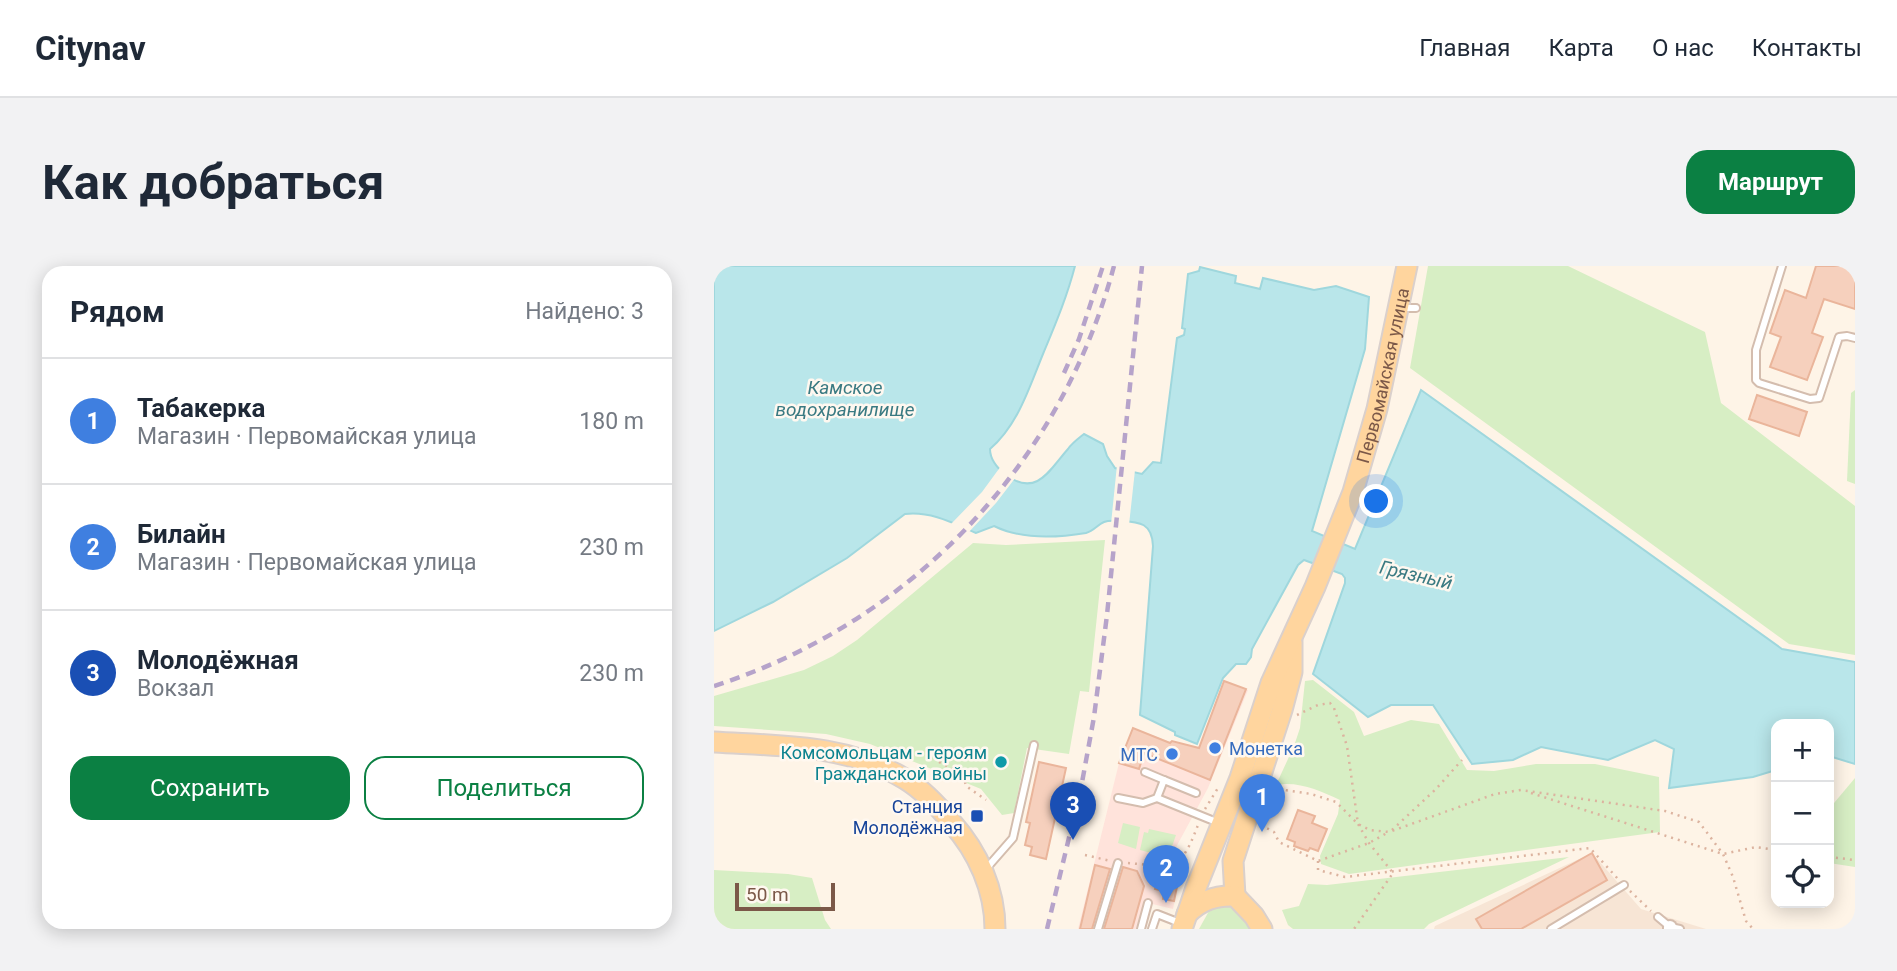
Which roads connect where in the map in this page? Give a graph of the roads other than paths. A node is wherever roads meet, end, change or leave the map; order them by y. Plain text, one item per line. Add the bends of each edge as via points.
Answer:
1 (1407, 266) edge
2 (1782, 266) edge
3 (1855, 338) edge
4 (1292, 641) junction
5 (714, 742) edge
6 (1034, 744) dead end
7 (1145, 772) dead end
8 (1164, 780) junction
9 (1196, 793) dead end
10 (1118, 798) dead end
11 (1157, 798) junction
12 (1221, 824) junction
13 (1118, 863) road end
14 (984, 872) junction
15 (1624, 886) road end
16 (1235, 896) junction
17 (1149, 903) dead end
18 (1146, 911) junction
19 (1157, 914) junction
20 (1658, 917) road end
21 (1185, 922) edge
22 (1673, 928) edge
23 (995, 929) edge
24 (1098, 929) edge
25 (1141, 929) edge
26 (1152, 929) edge
27 (1262, 929) edge
28 (1551, 929) edge

1 - 4 main road, Первомайская улица via 1408,308 1353,492
2 - 3 lane via 1756,350 1759,383 1819,398 1839,337
4 - 12 main road, Первомайская улица via 1271,683
4 - 16 main road, Первомайская улица via 1292,672 1282,710 1233,861
5 - 14 main road via 832,752 888,770 918,789 950,820
6 - 14 lane via 1013,838
7 - 8 lane
8 - 9 lane
8 - 11 lane
10 - 11 lane via 1143,803
11 - 12 lane
12 - 21 main road, Первомайская улица
13 - 24 lane
14 - 23 main road
15 - 28 lane
16 - 21 main road via 1218,896 1197,904
16 - 27 main road
17 - 18 lane
18 - 19 lane
18 - 25 lane
19 - 21 lane
19 - 26 lane
20 - 22 lane

